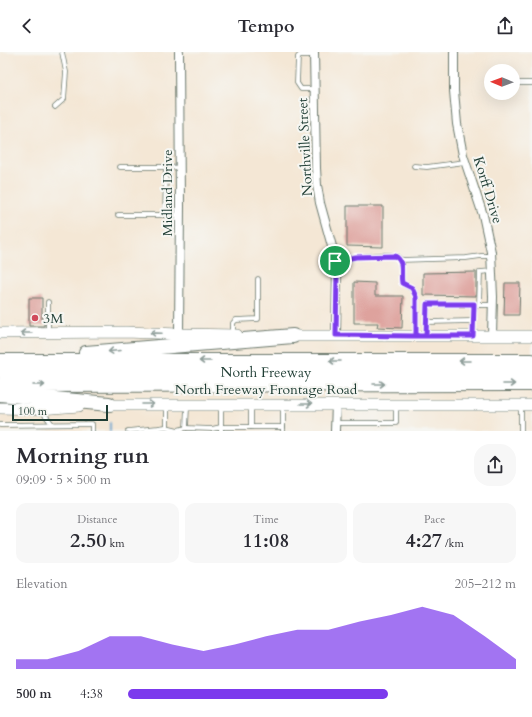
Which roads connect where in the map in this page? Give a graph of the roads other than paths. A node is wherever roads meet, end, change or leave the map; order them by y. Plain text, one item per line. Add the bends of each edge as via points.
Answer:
1 (62, 52) edge
2 (179, 52) edge
3 (454, 52) edge
4 (314, 53) edge
5 (520, 83) edge
6 (532, 83) edge
7 (315, 89) junction
8 (55, 107) dead end
9 (466, 162) junction
10 (414, 166) dead end
11 (120, 167) dead end
12 (166, 167) junction
13 (180, 168) junction
14 (118, 215) dead end
15 (180, 215) junction
16 (165, 216) junction
17 (491, 256) junction
18 (400, 260) junction
19 (335, 261) junction
20 (492, 271) junction
21 (258, 279) dead end
22 (48, 302) dead end
23 (474, 304) junction
24 (479, 305) junction
25 (492, 305) junction
26 (473, 321) junction
27 (427, 322) junction
28 (48, 332) junction
29 (0, 333) edge
30 (179, 334) junction
31 (233, 335) junction
32 (336, 335) junction
33 (293, 336) junction
34 (421, 336) junction
35 (473, 336) junction
36 (492, 336) junction
37 (532, 336) edge
38 (0, 361) edge
39 (66, 361) junction
40 (532, 361) edge
41 (0, 371) edge
42 (532, 372) edge
43 (532, 384) edge
44 (0, 385) edge
45 (0, 394) edge
46 (109, 404) junction
47 (167, 404) junction
48 (187, 404) junction
49 (221, 404) junction
50 (251, 404) junction
51 (283, 404) junction
52 (336, 404) junction
53 (396, 405) junction
54 (527, 405) edge
55 (0, 408) edge
56 (40, 409) junction
57 (52, 424) junction
58 (0, 425) edge
59 (166, 427) junction
60 (251, 427) junction
61 (335, 427) edge
62 (186, 428) junction
63 (221, 429) edge
64 (283, 429) edge
65 (173, 430) edge
66 (92, 431) edge
67 (128, 431) edge
68 (521, 431) edge

1 - 8 lane via 66,72 64,98
2 - 13 street, Midland Drive
3 - 9 street, Korff Drive via 457,124
4 - 7 street, Northville Street
4 - 7 lane via 298,57 298,83 301,89
5 - 6 lane
7 - 19 street, Northville Street via 317,185
9 - 10 lane
9 - 17 street, Korff Drive via 483,215
11 - 12 lane
12 - 13 lane
12 - 16 lane
13 - 15 street, Midland Drive
14 - 16 lane
15 - 16 lane
15 - 30 street, Midland Drive
17 - 18 lane
17 - 20 street, Korff Drive
18 - 19 lane via 390,255
18 - 34 lane via 402,283 412,288 416,297
19 - 32 street, Northville Street
20 - 24 lane via 480,272
20 - 25 street, Korff Drive
21 - 31 lane via 258,319 236,320 233,323
22 - 28 lane
23 - 24 lane
23 - 26 lane
23 - 27 lane via 427,304
24 - 25 lane
25 - 36 street, Korff Drive
26 - 27 lane
26 - 35 lane
27 - 34 lane
28 -> 29 main road
30 -> 28 main road
30 - 31 main road
31 - 33 main road
32 - 33 main road
32 - 34 main road
33 -> 39 highway via 83,353
34 - 35 main road
35 - 36 main road
36 - 37 main road
38 - 39 highway, North Freeway
40 -> 39 highway, North Freeway
41 - 42 highway, North Freeway
44 -> 43 highway, North Freeway
45 - 46 highway
46 -> 47 main road, North Freeway Frontage Road
46 - 56 main road, North Freeway Frontage Road
47 - 48 main road, North Freeway Frontage Road
47 - 59 lane
48 - 49 main road, North Freeway Frontage Road
48 - 62 lane
49 - 50 main road, North Freeway Frontage Road
49 - 63 lane
50 - 51 main road, North Freeway Frontage Road
50 - 60 lane
51 -> 52 main road, North Freeway Frontage Road
51 - 64 lane
52 - 53 main road, North Freeway Frontage Road
52 - 61 street
53 - 54 main road, North Freeway Frontage Road
53 - 61 lane via 396,423
54 - 68 lane
55 - 56 main road, North Freeway Frontage Road
56 - 57 lane
57 - 58 lane
57 - 66 lane via 92,424
59 - 65 lane
59 - 67 lane
60 - 63 lane
60 - 64 lane
62 - 63 lane
62 - 65 lane

